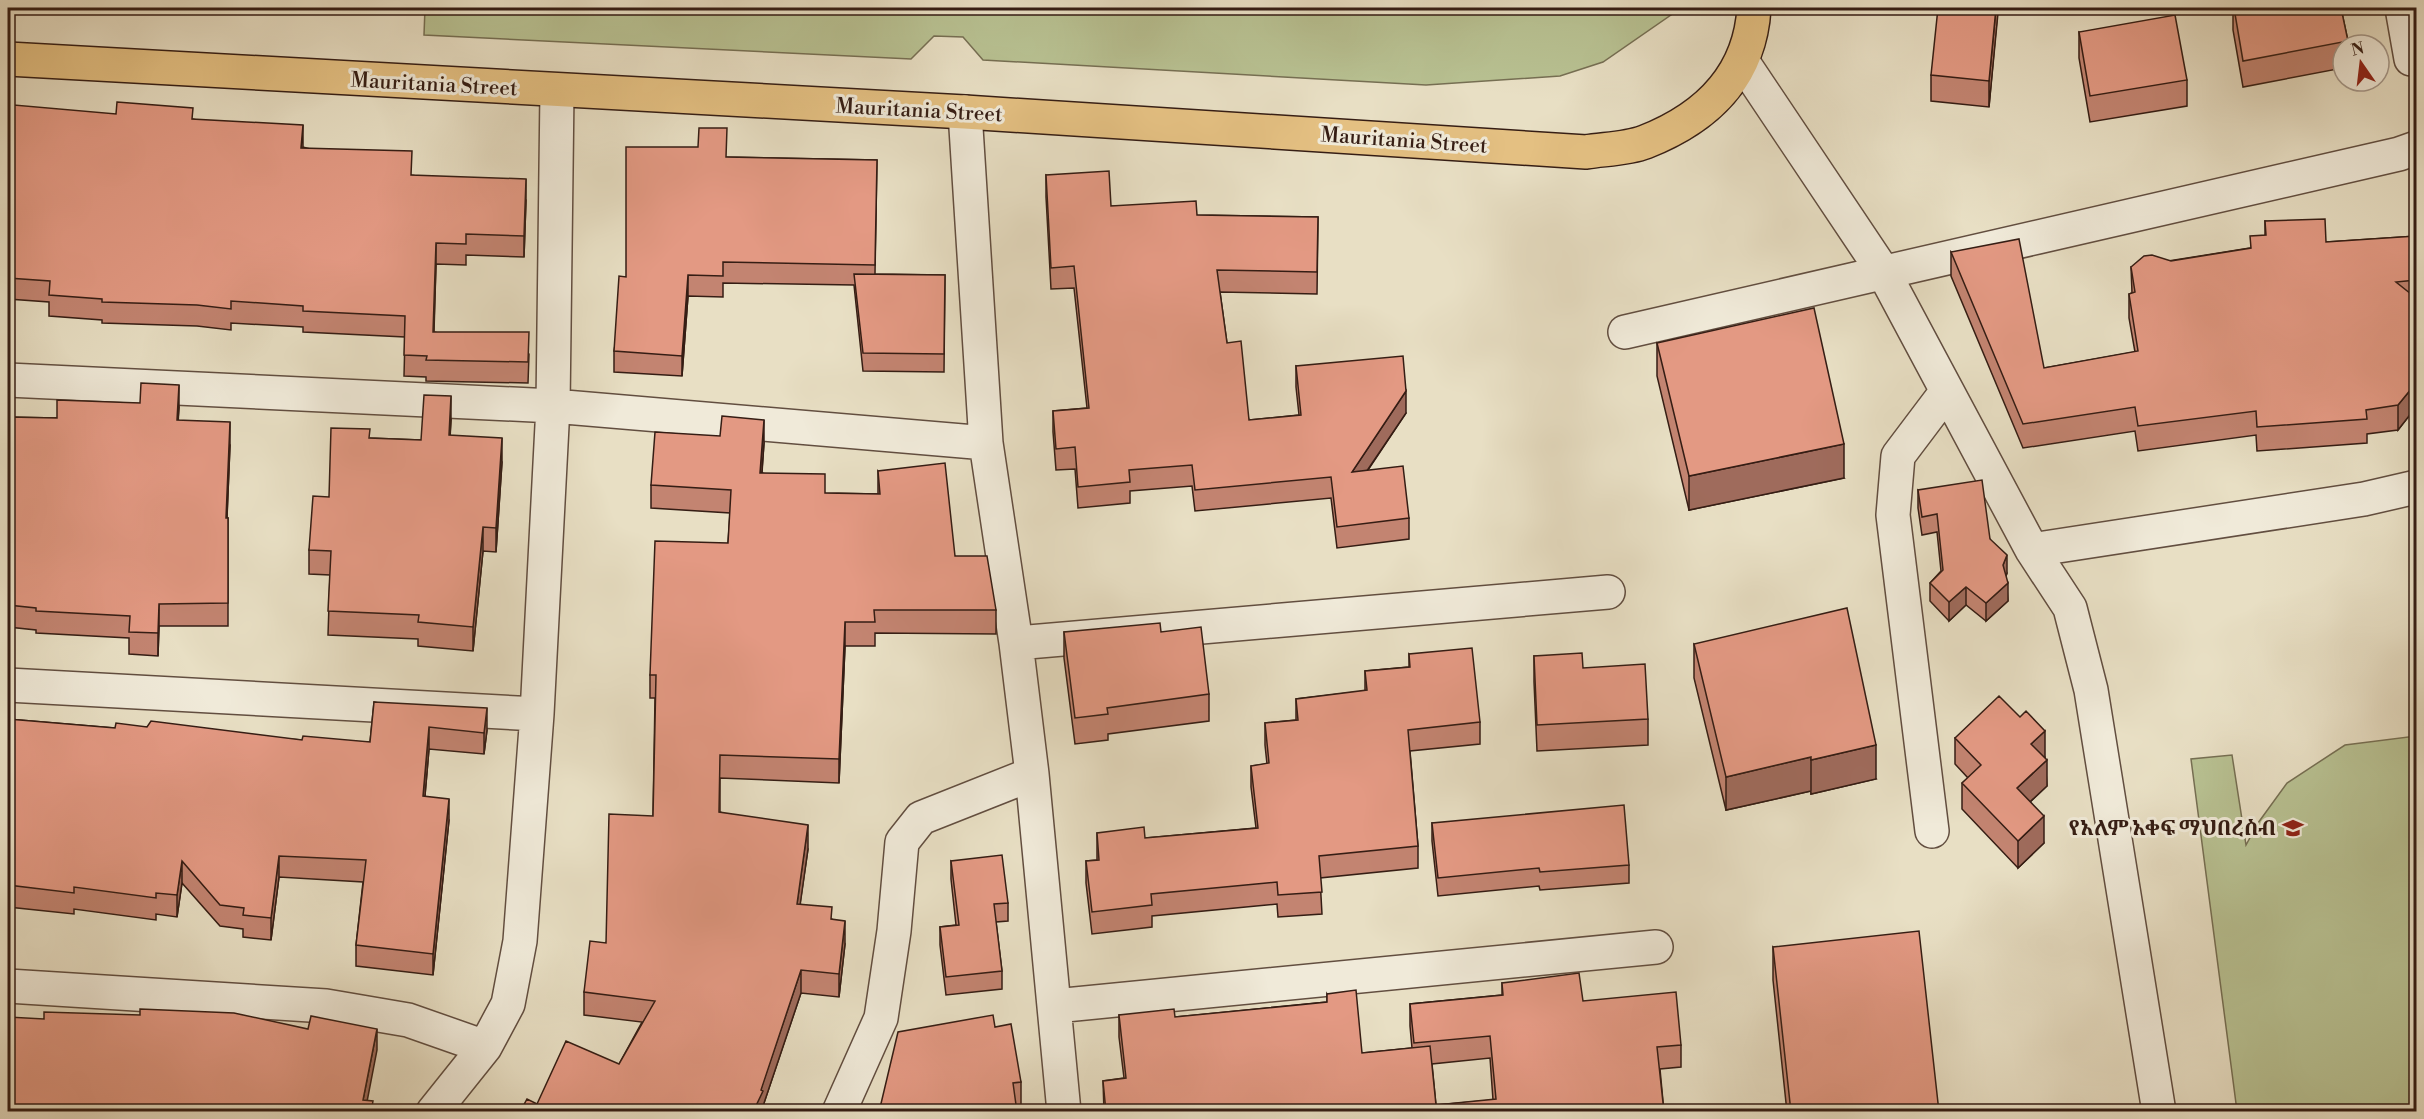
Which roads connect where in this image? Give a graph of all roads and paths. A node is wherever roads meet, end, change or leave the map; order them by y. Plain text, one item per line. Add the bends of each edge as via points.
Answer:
1 (1754, 8) edge
2 (2402, 8) edge
3 (8, 59) edge
4 (2410, 59) dead end
5 (1742, 61) junction
6 (557, 91) junction
7 (965, 112) junction
8 (2416, 148) edge
9 (1884, 273) junction
10 (1625, 332) dead end
11 (8, 380) edge
12 (1947, 391) junction
13 (553, 406) junction
14 (986, 442) junction
15 (2416, 487) edge
16 (2032, 550) junction
17 (1608, 592) dead end
18 (1016, 643) junction
19 (8, 685) edge
20 (537, 714) junction
21 (1032, 774) junction
22 (1932, 831) dead end
23 (1656, 947) dead end
24 (8, 986) edge
25 (1055, 1006) junction
26 (485, 1047) junction
27 (433, 1112) edge
28 (839, 1112) edge
29 (1064, 1112) edge
30 (2160, 1112) edge

1 - 5 main road, Mauritania Street
2 - 4 street
3 - 6 main road, Mauritania Street
5 - 7 main road, Mauritania Street via 1722,93 1692,119 1643,143 1586,152
5 - 9 street
6 - 7 main road, Mauritania Street
6 - 13 street
7 - 14 street
8 - 9 street
9 - 10 street
9 - 12 street
11 - 13 street
12 - 16 street
12 - 22 street via 1898,456 1893,515
13 - 14 street
13 - 20 street
14 - 18 street
15 - 16 street via 2364,499
16 - 30 street via 2070,608 2091,690
17 - 18 street
18 - 21 street
19 - 20 street
20 - 26 street via 520,941 508,1004
21 - 25 street
21 - 28 street via 921,818 902,842 881,1018
23 - 25 street
24 - 26 street via 326,1006 408,1020
25 - 29 street
26 - 27 street

